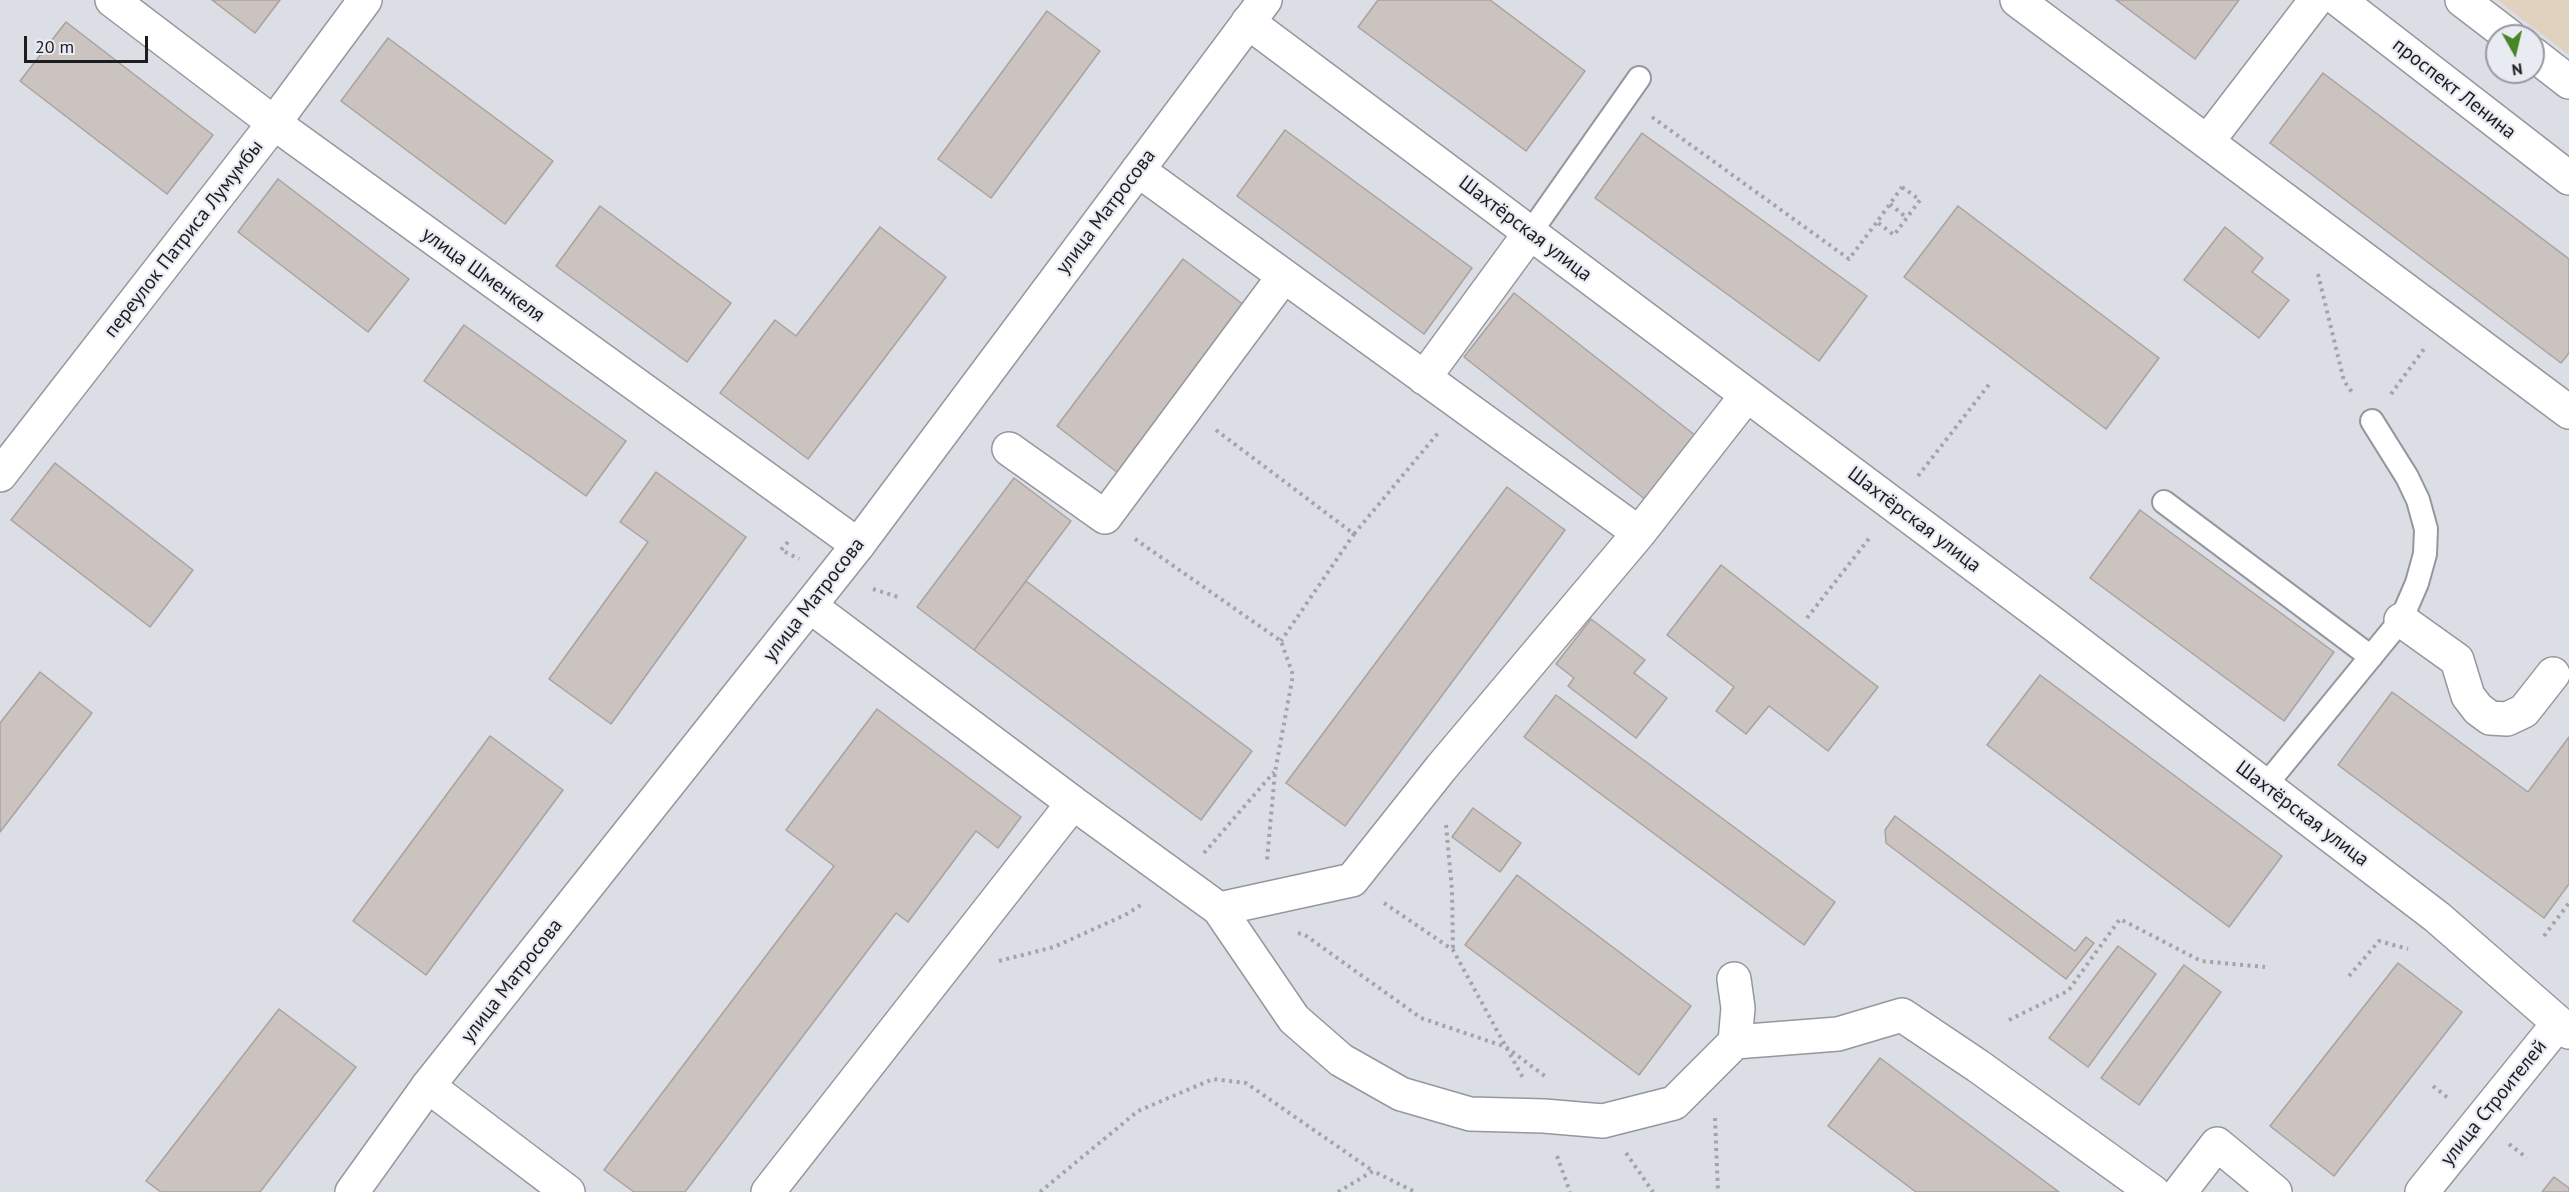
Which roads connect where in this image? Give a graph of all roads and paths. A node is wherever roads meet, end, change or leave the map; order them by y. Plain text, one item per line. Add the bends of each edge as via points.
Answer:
1 (112, 0) edge
2 (365, 0) edge
3 (2017, 0) edge
4 (2316, 0) edge
5 (2339, 0) edge
6 (2462, 0) edge
7 (1256, 11) edge
8 (2493, 24) edge
9 (2545, 63) edge
10 (1639, 78) dead end
11 (2569, 82) edge
12 (1625, 98) junction
13 (274, 123) junction
14 (2207, 142) junction
15 (1138, 170) junction
16 (2569, 178) edge
17 (1890, 204) junction
18 (1907, 218) junction
19 (1876, 222) junction
20 (1530, 232) junction
21 (2316, 269) dead end
22 (1284, 276) junction
23 (2445, 319) junction
24 (1424, 378) junction
25 (1747, 395) junction
26 (1462, 405) junction
27 (1188, 408) junction
28 (2569, 412) edge
29 (2372, 421) junction
30 (1009, 449) dead end
31 (0, 475) edge
32 (2164, 502) dead end
33 (1105, 518) junction
34 (1639, 532) junction
35 (1354, 534) junction
36 (858, 545) junction
37 (810, 606) junction
38 (2401, 620) junction
39 (1281, 641) junction
40 (2371, 657) junction
41 (2553, 674) dead end
42 (1441, 768) junction
43 (1275, 772) junction
44 (2265, 786) junction
45 (1073, 803) junction
46 (1180, 880) junction
47 (1352, 880) junction
48 (1264, 900) junction
49 (2569, 903) edge
50 (1220, 909) junction
51 (1295, 932) dead end
52 (2544, 936) dead end
53 (2408, 949) dead end
54 (1453, 951) junction
55 (2265, 967) dead end
56 (2349, 976) dead end
57 (936, 977) junction
58 (1734, 979) dead end
59 (2009, 1020) dead end
60 (2564, 1028) edge
61 (1736, 1042) junction
62 (1506, 1047) junction
63 (1712, 1065) junction
64 (1550, 1080) dead end
65 (428, 1086) junction
66 (1544, 1116) junction
67 (1373, 1171) junction
68 (352, 1192) edge
69 (568, 1192) edge
70 (768, 1192) edge
71 (1040, 1192) edge
72 (1338, 1192) edge
73 (1415, 1192) edge
74 (1718, 1192) edge
75 (2153, 1192) edge
76 (2180, 1192) edge
77 (2276, 1192) edge
78 (2422, 1192) edge

1 - 13 street, улица Шменкеля
2 - 13 street, переулок Патриса Лумумбы
3 - 14 street
4 - 14 street
5 - 16 street, проспект Ленина
6 - 8 street
7 - 15 street, улица Матросова
7 - 20 street, Шахтёрская улица
9 - 11 street
10 - 12 lane
12 - 19 path via 1849,260
12 - 20 lane
13 - 31 street, переулок Патриса Лумумбы
13 - 36 street, улица Шменкеля
14 - 23 street
15 - 22 street
15 - 36 street, улица Матросова
17 - 18 path
17 - 18 path via 1902,187 1920,200
17 - 19 path
18 - 19 path via 1894,235
20 - 24 street
20 - 25 street, Шахтёрская улица
21 - 29 path via 2344,381
22 - 24 street
22 - 27 street
23 - 28 street
23 - 29 path
24 - 26 street
25 - 34 street
25 - 44 street, Шахтёрская улица
26 - 34 street
26 - 35 path
27 - 33 street
27 - 35 path
29 - 38 lane via 2407,477 2426,530 2425,554 2417,583
30 - 33 street
32 - 40 lane
33 - 39 path
34 - 42 street
35 - 39 path
36 - 37 street, улица Матросова
37 - 45 street
37 - 65 street, улица Матросова
38 - 40 lane
38 - 41 street via 2457,660 2468,696 2490,718 2507,719 2524,711
39 - 43 path via 1293,675
40 - 44 lane
42 - 47 street
42 - 54 path
43 - 46 path
43 - 48 path
44 - 60 street, Шахтёрская улица via 2437,917
45 - 46 street
45 - 57 street
46 - 50 street
46 - 57 path via 1125,915 1054,947
47 - 48 street
47 - 54 path
48 - 50 street
49 - 52 path
50 - 66 street via 1294,1018 1341,1060 1401,1094 1470,1114
51 - 62 path via 1305,935 1421,1018
53 - 56 path via 2379,941
54 - 62 path
55 - 59 path via 2201,961 2120,920 2068,991
57 - 70 street
58 - 61 street via 1738,1008
60 - 78 street, улица Строителей
61 - 63 street
61 - 75 street via 1838,1034 1902,1015
62 - 64 path
62 - 66 path
63 - 66 street via 1674,1103 1604,1121
63 - 74 path
65 - 68 street, улица Матросова
65 - 69 street
67 - 71 path via 1246,1083 1213,1079 1138,1111
67 - 72 path
67 - 73 path
76 - 77 street via 2217,1144

